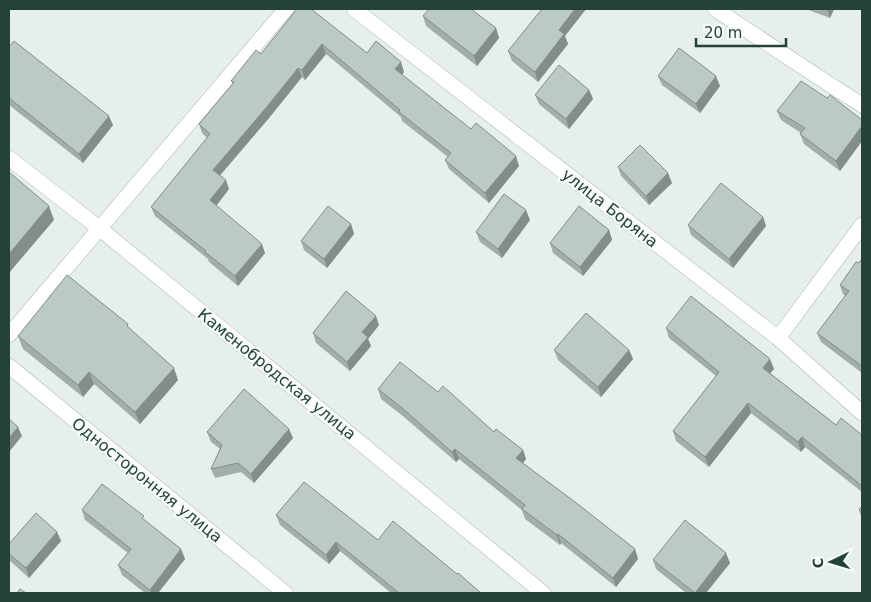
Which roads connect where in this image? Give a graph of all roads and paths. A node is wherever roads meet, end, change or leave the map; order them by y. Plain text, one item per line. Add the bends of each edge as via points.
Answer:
1 (286, 9) edge
2 (354, 9) edge
3 (715, 9) edge
4 (862, 105) edge
5 (9, 158) edge
6 (862, 225) edge
7 (99, 228) junction
8 (9, 335) edge
9 (778, 338) junction
10 (9, 366) edge
11 (862, 413) edge
12 (285, 593) edge
13 (542, 593) edge

1 - 7 street
2 - 9 street, улица Боряна
3 - 4 street
5 - 7 street, Каменобродская улица
6 - 9 street
7 - 8 street
7 - 13 street, Каменобродская улица
9 - 11 street, улица Боряна
10 - 12 street, Односторонняя улица

